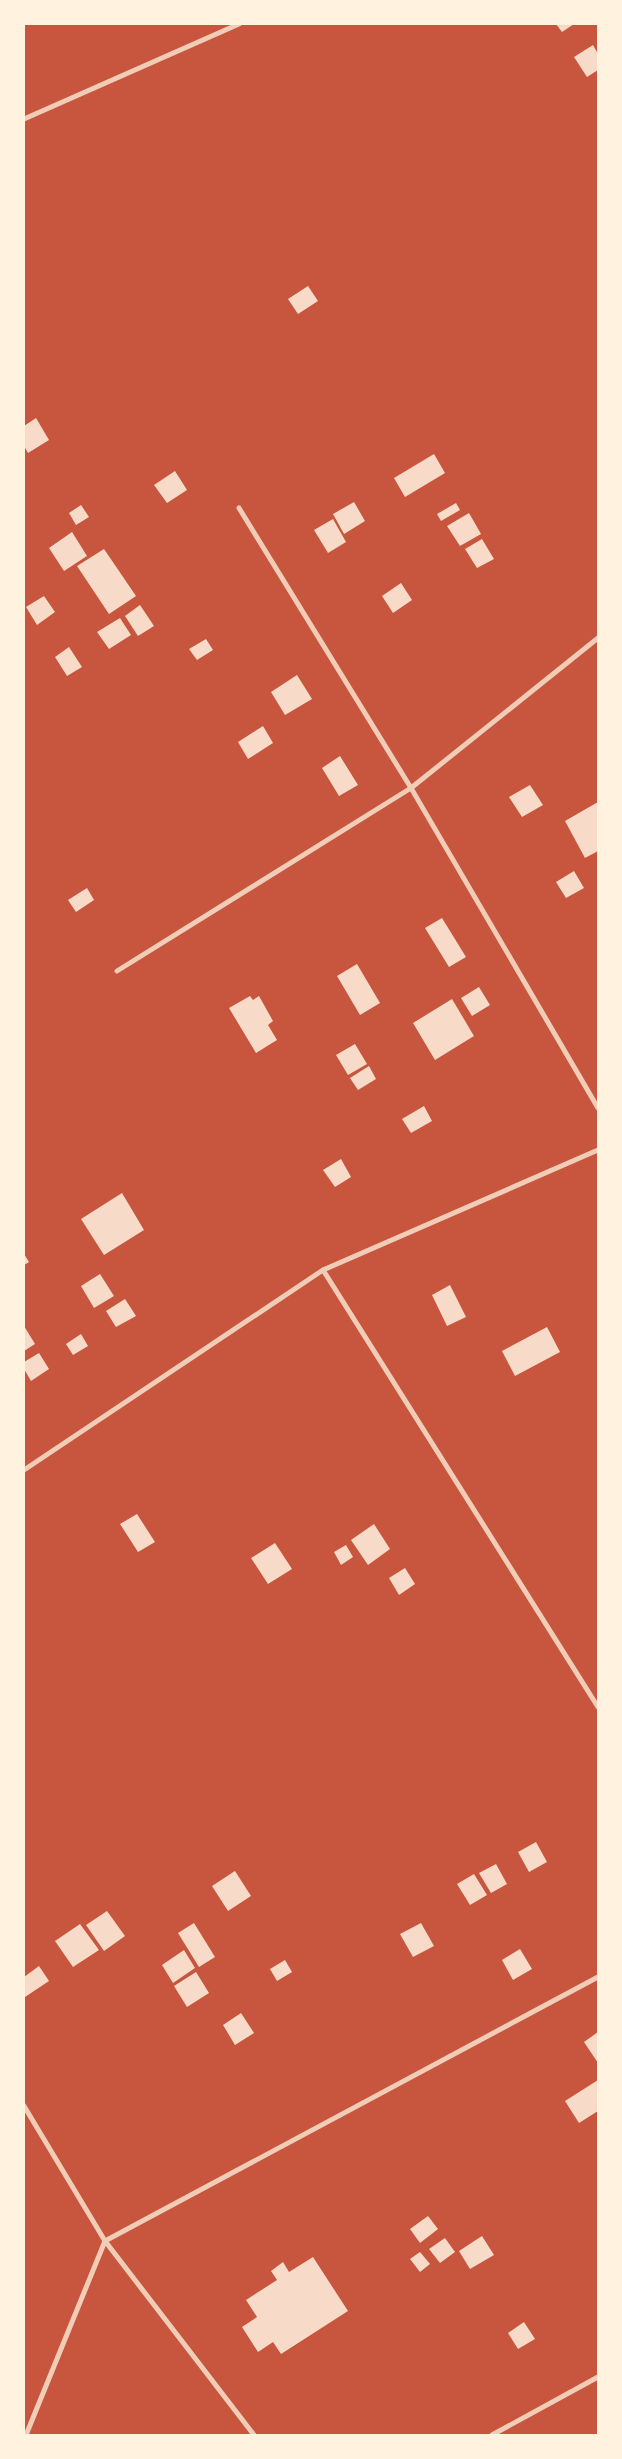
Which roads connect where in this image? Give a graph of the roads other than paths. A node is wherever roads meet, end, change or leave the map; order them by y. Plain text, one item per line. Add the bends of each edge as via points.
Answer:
1 (239, 24) edge
2 (24, 119) edge
3 (239, 508) dead end
4 (598, 638) edge
5 (411, 788) junction
6 (117, 971) dead end
7 (598, 1108) edge
8 (598, 1150) edge
9 (323, 1270) junction
10 (24, 1470) edge
11 (598, 1707) edge
12 (598, 1977) edge
13 (24, 2106) edge
14 (105, 2241) junction
15 (598, 2377) edge
16 (26, 2435) edge
17 (254, 2435) edge
18 (492, 2435) edge

1 - 2 street
3 - 5 street
4 - 5 street
5 - 6 street
5 - 7 street
8 - 9 street
9 - 10 street
9 - 11 street
12 - 14 street
13 - 14 street
14 - 16 street
14 - 17 street
15 - 18 street

